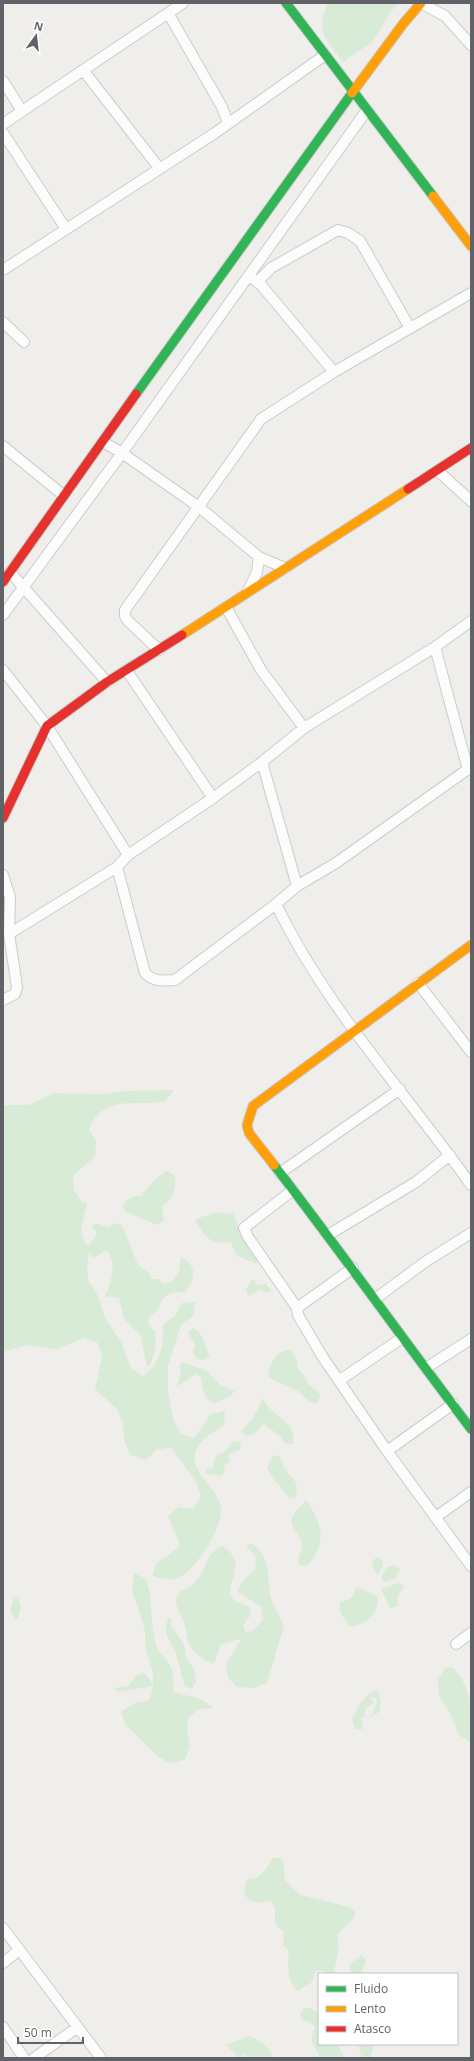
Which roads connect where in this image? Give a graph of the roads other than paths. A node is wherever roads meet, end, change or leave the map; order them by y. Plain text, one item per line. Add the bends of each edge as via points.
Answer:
1 (183, 3) edge
2 (286, 3) edge
3 (421, 3) edge
4 (168, 13) junction
5 (471, 45) edge
6 (325, 55) junction
7 (83, 70) junction
8 (3, 81) edge
9 (353, 92) junction
10 (367, 110) junction
11 (22, 111) junction
12 (228, 123) junction
13 (3, 124) edge
14 (3, 133) edge
15 (160, 169) junction
16 (66, 229) junction
17 (470, 242) edge
18 (3, 270) edge
19 (253, 279) junction
20 (471, 293) edge
21 (3, 322) edge
22 (410, 328) junction
23 (24, 342) dead end
24 (334, 372) junction
25 (103, 442) junction
26 (3, 446) edge
27 (471, 448) edge
28 (122, 453) junction
29 (438, 471) junction
30 (63, 495) junction
31 (471, 501) edge
32 (199, 508) junction
33 (259, 557) junction
34 (285, 568) junction
35 (10, 572) junction
36 (3, 582) edge
37 (24, 587) junction
38 (248, 591) junction
39 (226, 607) junction
40 (3, 615) edge
41 (471, 621) edge
42 (435, 647) junction
43 (159, 650) junction
44 (3, 670) edge
45 (127, 671) junction
46 (107, 682) junction
47 (47, 726) junction
48 (304, 728) junction
49 (262, 762) junction
50 (469, 768) edge
51 (213, 798) junction
52 (3, 818) edge
53 (128, 856) junction
54 (117, 867) junction
55 (3, 875) edge
56 (297, 886) junction
57 (276, 904) junction
58 (9, 934) junction
59 (471, 945) edge
60 (418, 983) junction
61 (3, 1000) edge
62 (353, 1031) junction
63 (471, 1052) edge
64 (400, 1089) junction
65 (450, 1155) junction
66 (280, 1173) junction
67 (471, 1185) edge
68 (293, 1190) junction
69 (471, 1233) edge
70 (328, 1235) junction
71 (353, 1268) junction
72 (375, 1299) junction
73 (297, 1308) junction
74 (402, 1338) junction
75 (471, 1339) edge
76 (426, 1368) junction
77 (340, 1380) junction
78 (453, 1404) junction
79 (471, 1429) edge
80 (387, 1451) junction
81 (471, 1492) edge
82 (436, 1518) junction
83 (471, 1566) edge
84 (471, 1633) edge
85 (456, 1644) dead end
86 (3, 1928) edge
87 (19, 1950) junction
88 (3, 1963) edge
89 (3, 2027) edge
90 (78, 2027) junction
91 (24, 2058) edge
92 (34, 2058) edge
93 (101, 2058) edge

1 - 4 street
2 - 6 street
3 - 5 street via 445,16
3 - 9 street
4 - 7 street
4 - 12 street via 222,107
6 - 9 street
6 - 12 street
7 - 11 street
7 - 15 street
8 - 11 street
9 - 10 street
9 - 25 street
10 - 17 street
10 - 19 street
11 - 13 street
12 - 15 street
14 - 16 street
15 - 16 street
16 - 18 street
19 - 22 street via 338,230 348,233 360,241
19 - 24 street
19 - 28 street
20 - 22 street
21 - 23 street
22 - 24 street
24 - 32 street via 262,418
25 - 28 street
25 - 30 street
26 - 30 street
27 - 29 street
28 - 32 street
28 - 37 street
29 - 31 street
29 - 34 street
30 - 35 street
32 - 33 street
32 - 43 street via 125,610 124,616
33 - 34 street
33 - 38 street via 257,572
34 - 38 street
35 - 36 street
35 - 37 street
37 - 40 street
37 - 46 street
38 - 39 street
39 - 43 street
39 - 48 street via 261,670
41 - 42 street
42 - 48 street
42 - 50 street
43 - 45 street
44 - 47 street
45 - 46 street
45 - 51 street
46 - 47 street
47 - 52 street
47 - 53 street
48 - 49 street
49 - 51 street
49 - 56 street
50 - 56 street via 336,862
51 - 53 street
53 - 54 street
54 - 57 street via 145,973 151,979 175,980
54 - 58 street
55 - 58 street via 10,897
56 - 57 street
57 - 62 street via 320,981
58 - 61 street via 17,987 15,994
59 - 60 street
60 - 62 street
60 - 63 street
62 - 64 street
62 - 66 street via 253,1106 247,1125 249,1133
64 - 65 street
64 - 66 street
65 - 67 street
65 - 70 street via 416,1182
66 - 68 street
68 - 70 street
68 - 73 street via 244,1228
69 - 72 street via 425,1262
70 - 71 street
71 - 72 street
71 - 73 street
72 - 74 street
73 - 77 street via 298,1315 322,1356
74 - 76 street
74 - 77 street
75 - 76 street
76 - 78 street
77 - 80 street
78 - 79 street
78 - 80 street
80 - 82 street
81 - 82 street
82 - 83 street
84 - 85 street
86 - 87 street
87 - 88 street
87 - 90 street
89 - 91 street
90 - 92 street
90 - 93 street

